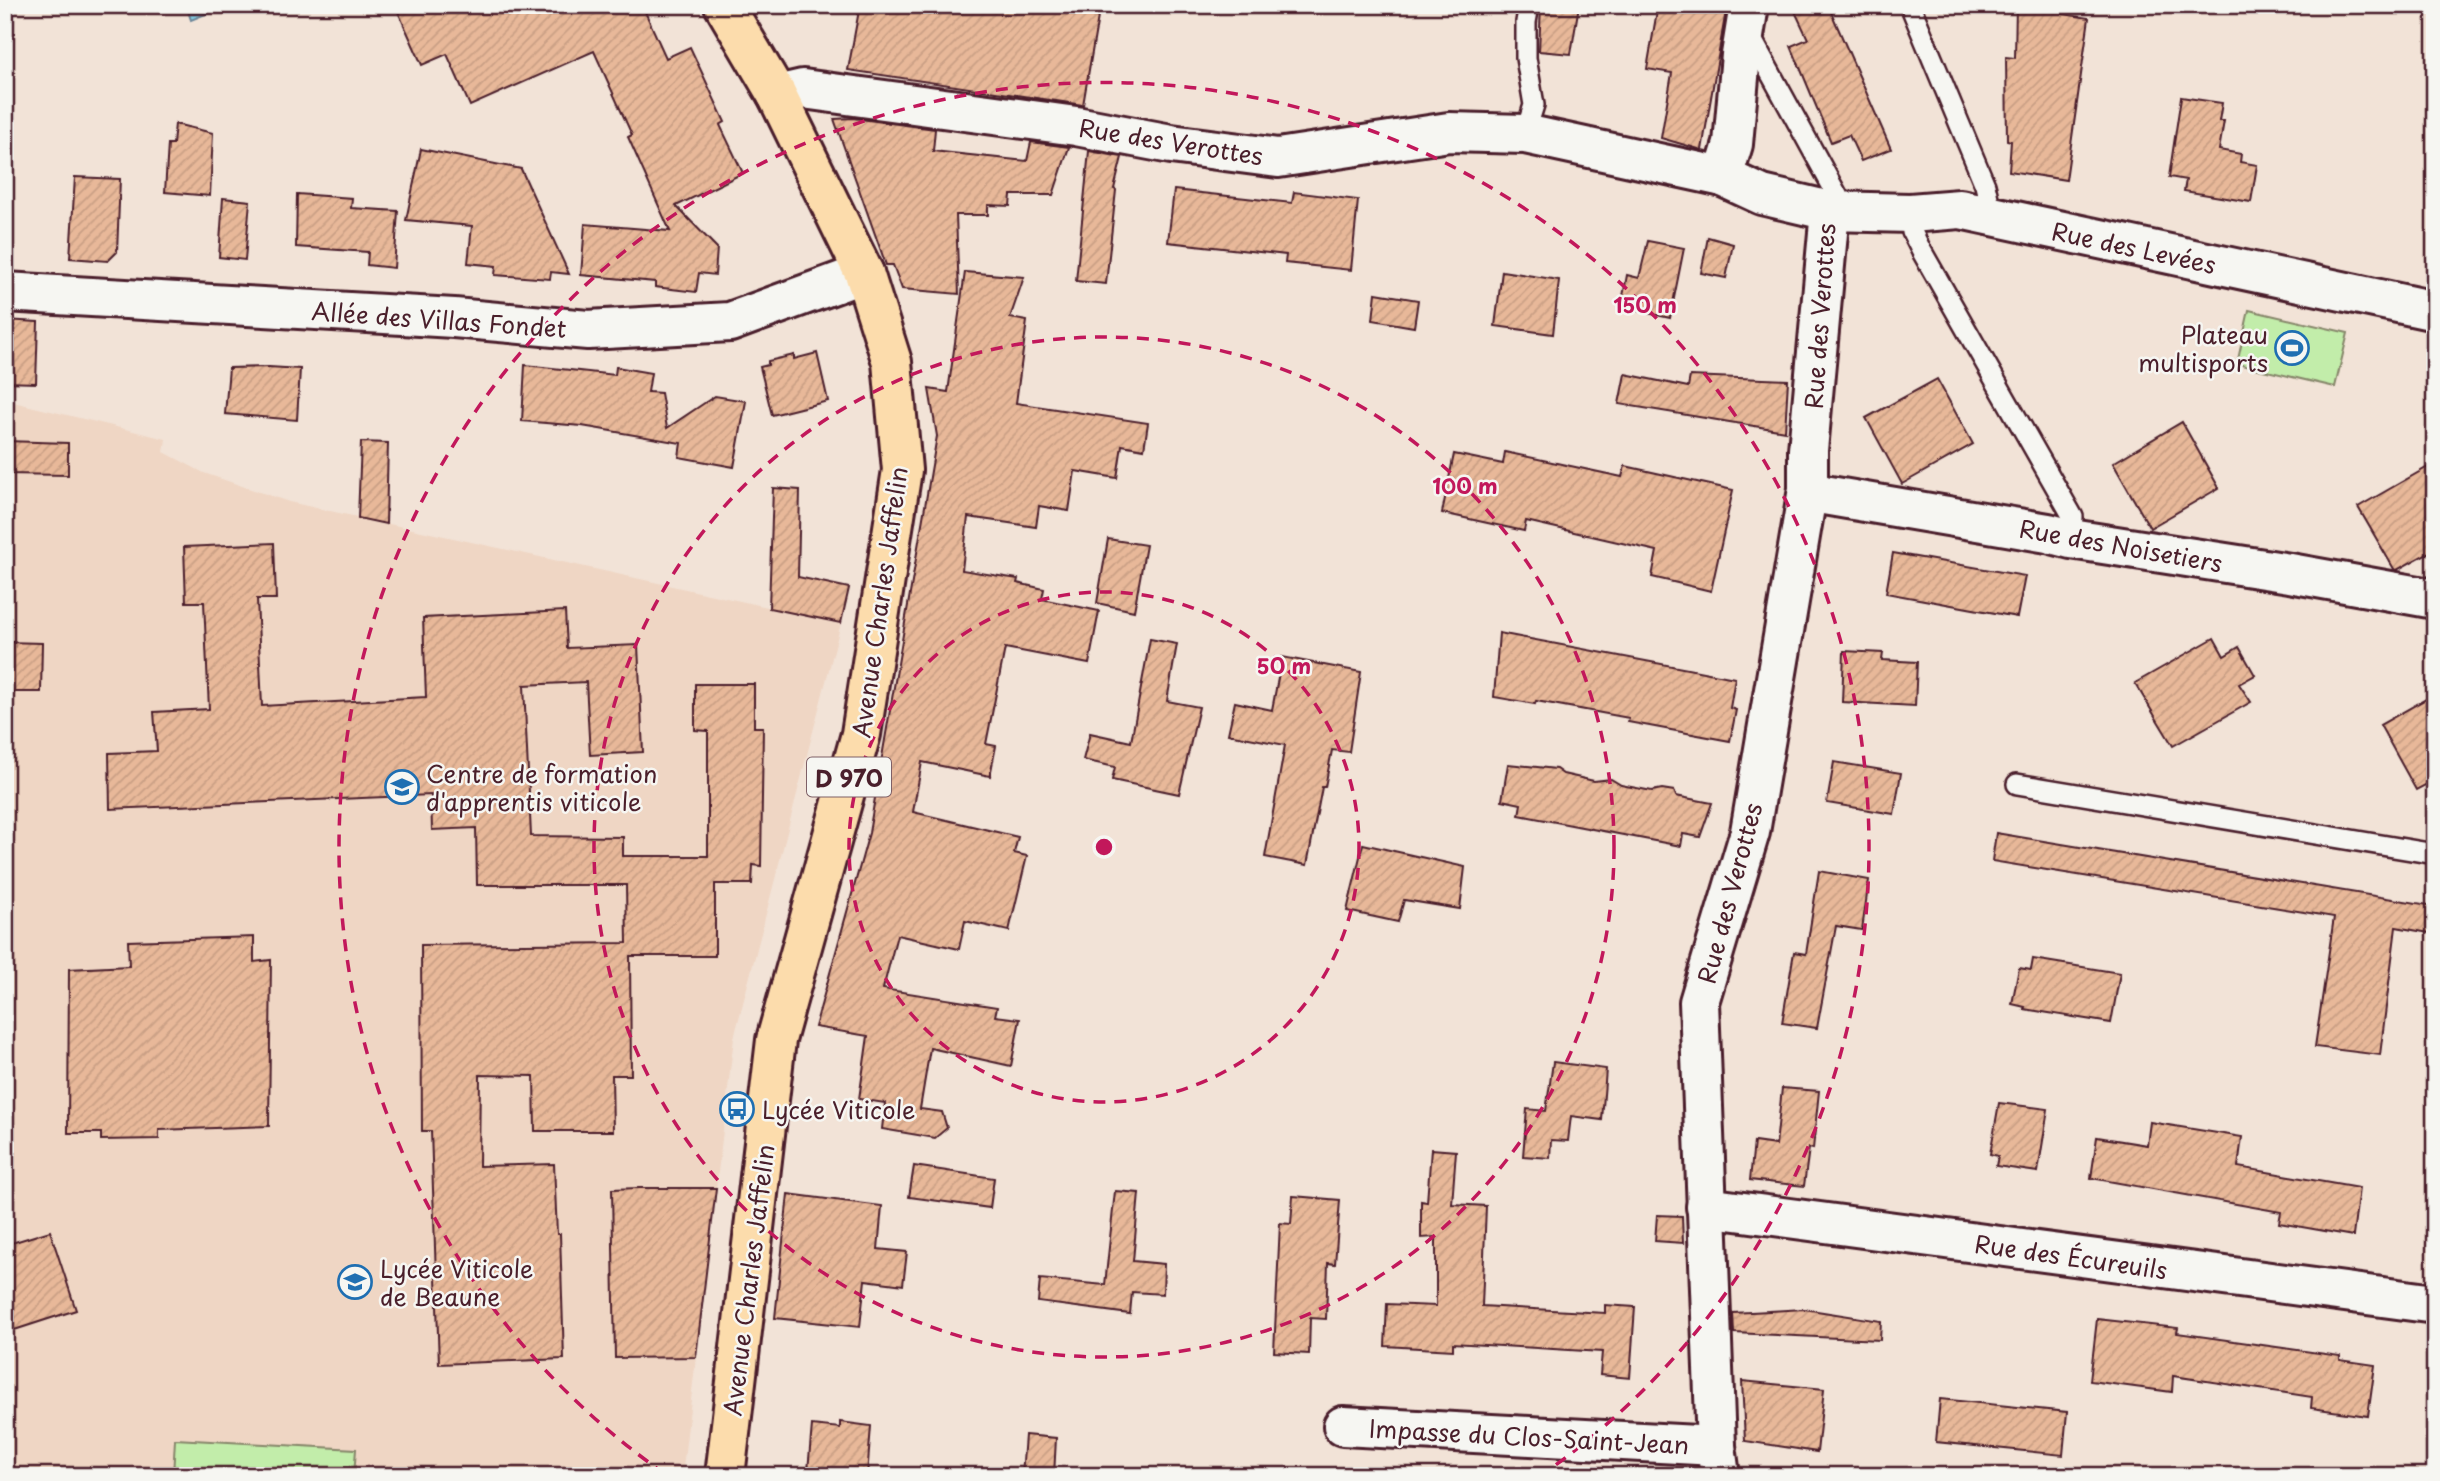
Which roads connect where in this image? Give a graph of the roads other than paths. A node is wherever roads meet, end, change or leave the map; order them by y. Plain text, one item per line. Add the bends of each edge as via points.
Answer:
1 (724, 5) edge
2 (1530, 5) edge
3 (1910, 5) edge
4 (1747, 16) edge
5 (777, 95) junction
6 (1525, 134) junction
7 (1723, 177) junction
8 (1838, 212) junction
9 (1910, 212) junction
10 (1992, 215) junction
11 (864, 273) junction
12 (5, 292) edge
13 (2435, 311) edge
14 (1808, 489) junction
15 (2071, 539) junction
16 (2435, 599) edge
17 (2017, 785) dead end
18 (2435, 854) edge
19 (1706, 1207) junction
20 (2435, 1304) edge
21 (1343, 1426) dead end
22 (1718, 1461) edge
23 (724, 1476) edge

1 - 5 main road, Avenue Charles Jaffelin / D 970
2 - 6 lane via 1526,58 1534,105
3 - 10 lane via 1985,185
4 - 7 street via 1733,144
4 - 8 lane
5 - 6 street, Rue des Verottes via 803,89 1278,158 1449,132
5 - 11 main road, Avenue Charles Jaffelin / D 970
6 - 7 street, Rue des Verottes
7 - 8 street, Rue des Verottes via 1762,195
8 - 9 street, Rue des Levées
8 - 14 street, Rue des Verottes via 1808,450
9 - 10 street, Rue des Levées via 1960,209
9 - 15 lane via 1912,232 1921,250 2073,517
10 - 13 street, Rue des Levées
11 - 12 street, Allée des Villas Fondet via 730,322 588,330
11 - 23 main road, Avenue Charles Jaffelin / D 970 via 892,362 902,470 861,734 776,1040
14 - 15 street, Rue des Noisetiers
14 - 19 street, Rue des Verottes via 1750,832 1699,1002
15 - 16 street, Rue des Noisetiers
17 - 18 lane
19 - 20 street, Rue des Écureuils
19 - 22 street, Rue des Verottes
21 - 22 street, Impasse du Clos-Saint-Jean

